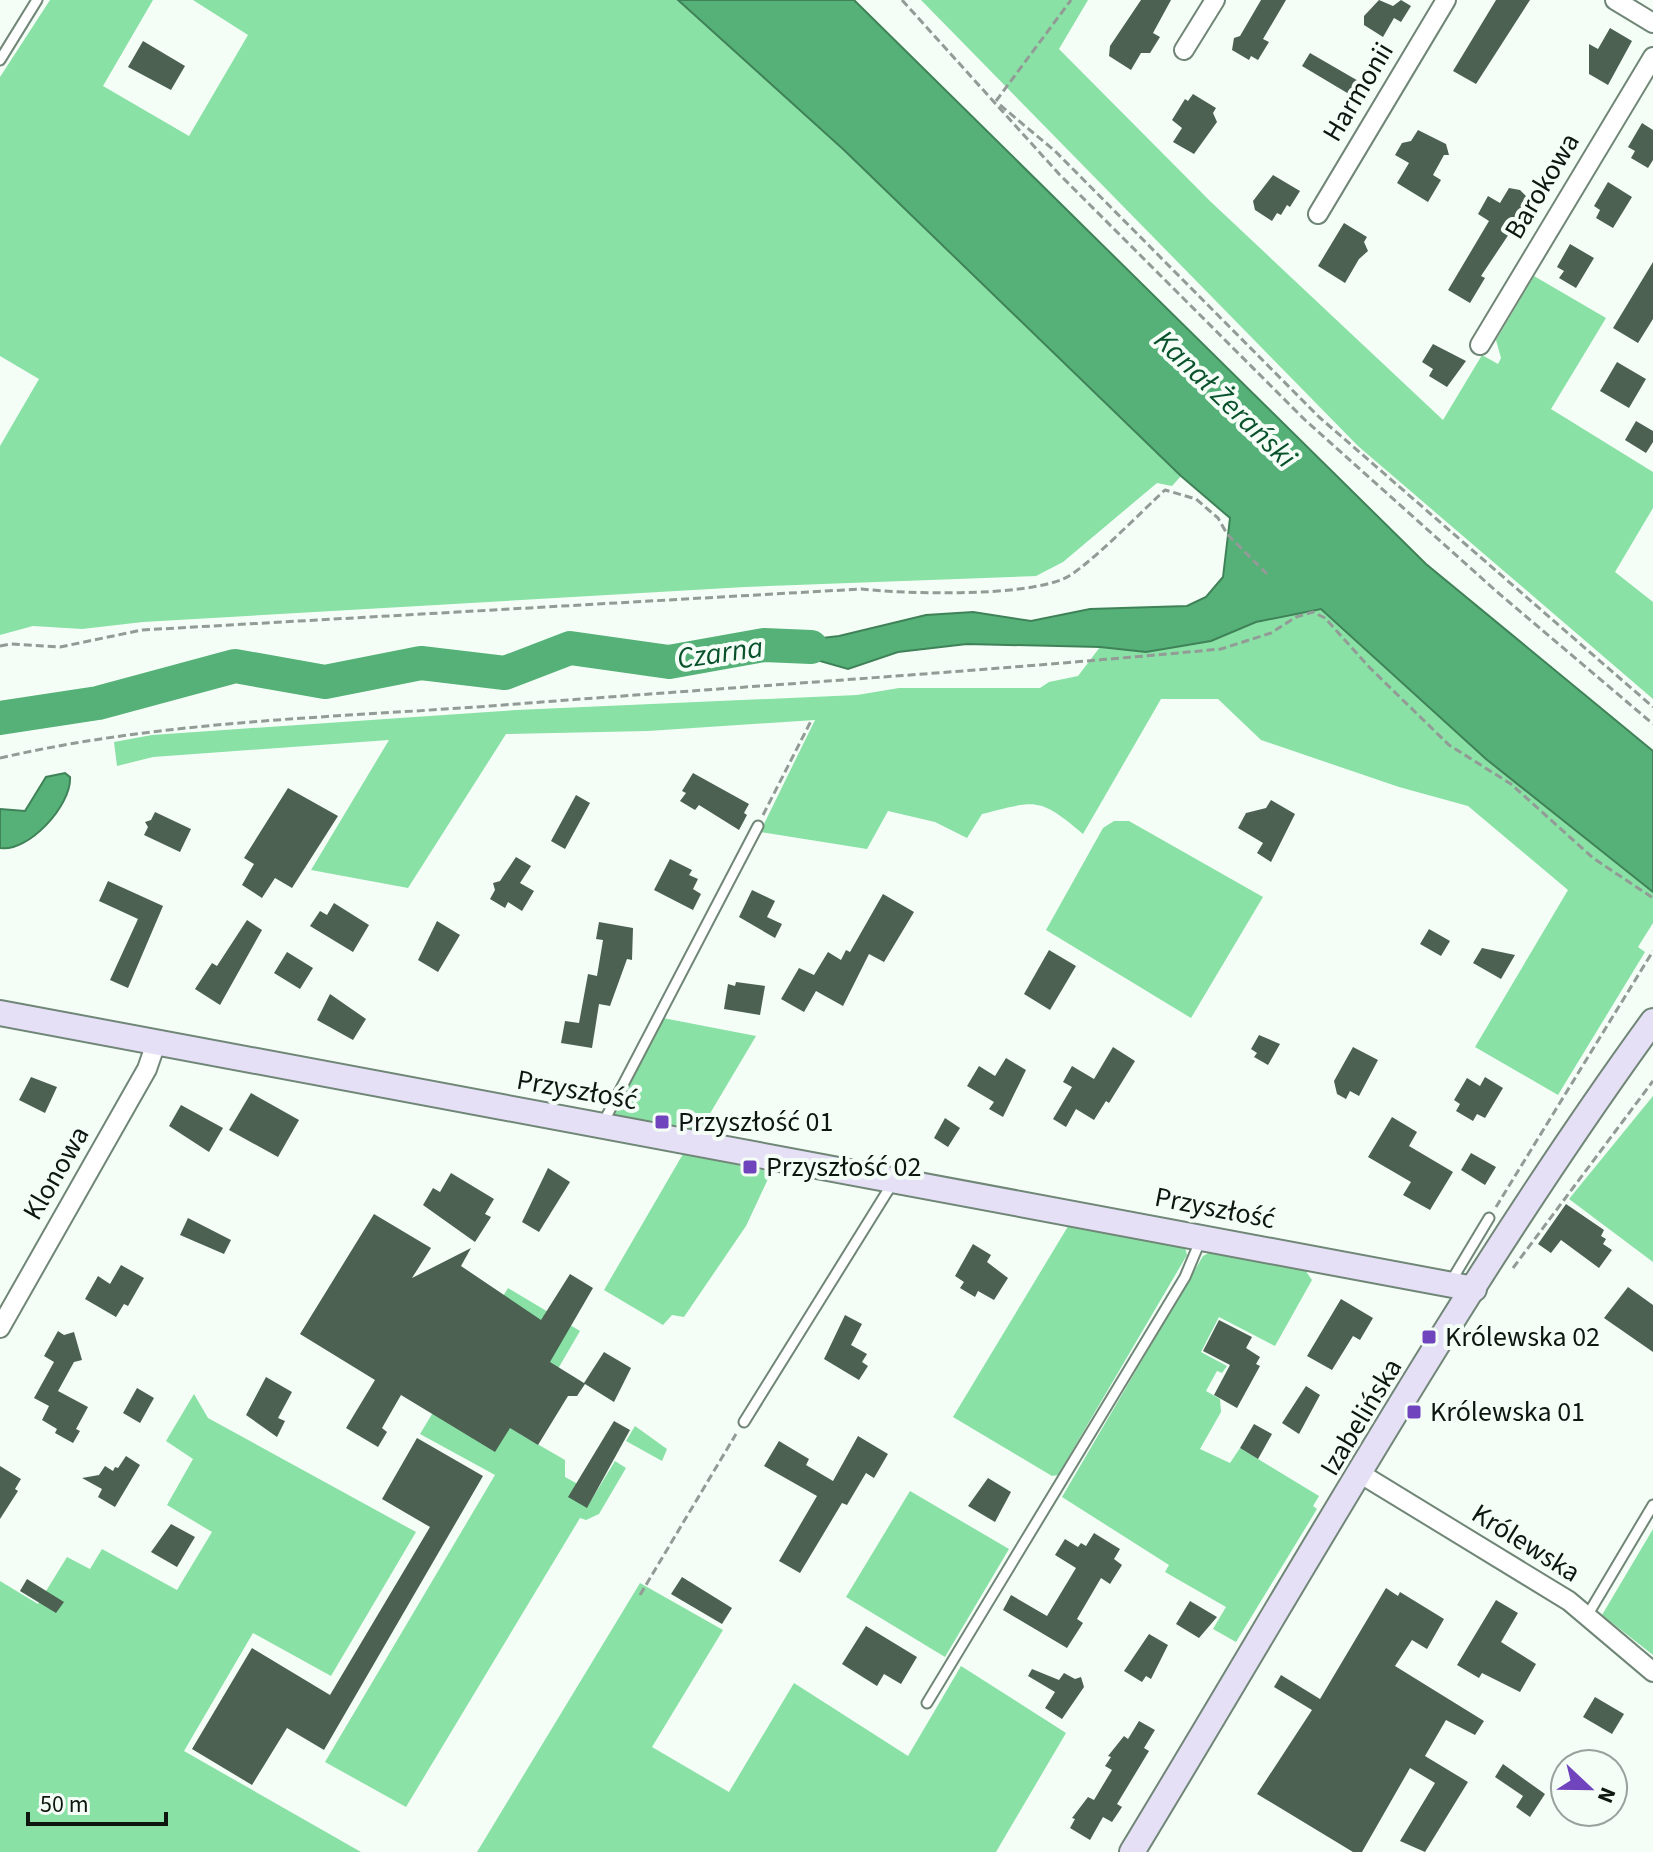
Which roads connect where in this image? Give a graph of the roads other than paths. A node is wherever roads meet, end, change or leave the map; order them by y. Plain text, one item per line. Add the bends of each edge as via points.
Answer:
1 (37, 0) edge
2 (1215, 0) edge
3 (1446, 0) edge
4 (1615, 0) edge
5 (1653, 23) edge
6 (1184, 50) dead end
7 (1653, 57) edge
8 (0, 60) edge
9 (1318, 214) dead end
10 (1480, 345) dead end
11 (758, 826) road end
12 (0, 1013) edge
13 (1653, 1021) edge
14 (156, 1043) junction
15 (602, 1125) junction
16 (894, 1181) junction
17 (1489, 1218) road end
18 (1202, 1236) junction
19 (1449, 1285) junction
20 (1474, 1289) junction
21 (0, 1328) edge
22 (744, 1422) road end
23 (1361, 1474) junction
24 (1653, 1505) edge
25 (1587, 1616) junction
26 (1653, 1672) edge
27 (927, 1703) dead end
28 (1132, 1852) edge

1 - 8 lane
2 - 6 street
3 - 9 street, Harmonii
4 - 5 street
7 - 10 street, Barokowa
11 - 15 lane
12 - 14 street, Przyszłość
13 - 20 street, Izabelińska
14 - 15 street, Przyszłość
14 - 21 street, Klonowa via 147,1069
15 - 16 street, Przyszłość
16 - 18 street, Przyszłość
16 - 22 lane
17 - 19 lane
18 - 19 street, Przyszłość
18 - 27 lane via 1185,1277
19 - 20 street, Przyszłość
20 - 23 street, Izabelińska
23 - 25 street, Królewska
23 - 28 street, Izabelińska
24 - 25 lane
25 - 26 street, Królewska

